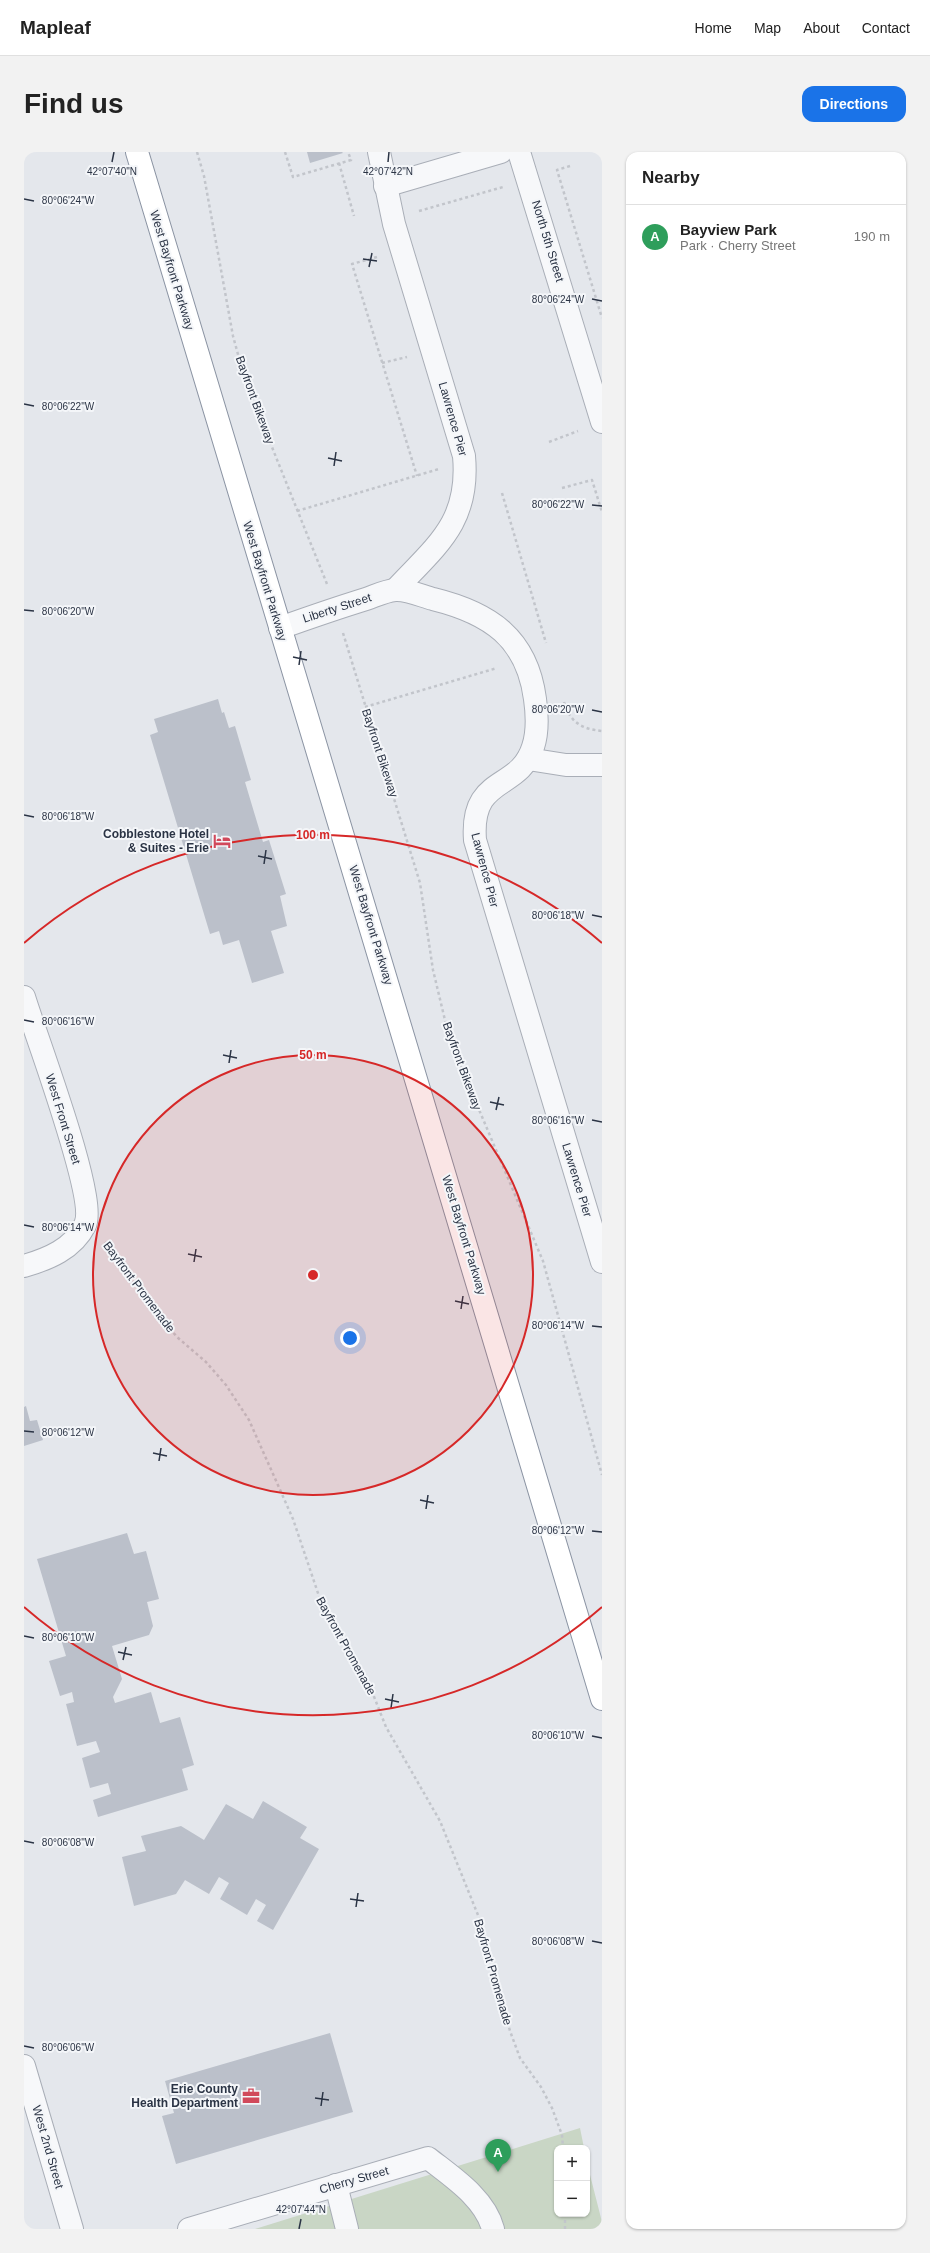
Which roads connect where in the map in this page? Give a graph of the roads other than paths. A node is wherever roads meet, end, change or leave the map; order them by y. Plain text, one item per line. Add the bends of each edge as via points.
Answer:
1 (137, 152) edge
2 (379, 152) edge
3 (501, 152) edge
4 (519, 152) edge
5 (385, 186) junction
6 (602, 422) edge
7 (395, 590) junction
8 (280, 628) junction
9 (528, 759) junction
10 (602, 765) edge
11 (24, 997) edge
12 (602, 1262) edge
13 (24, 1266) edge
14 (602, 1699) edge
15 (24, 2066) edge
16 (336, 2185) junction
17 (72, 2229) edge
18 (189, 2229) edge
19 (348, 2229) edge
20 (493, 2229) edge

1 - 8 highway, West Bayfront Parkway
2 - 5 street, Lawrence Pier
3 - 5 street
4 - 6 street, North 5th Street
5 - 7 street, Lawrence Pier via 394,224 464,456 466,476 460,507 450,528
7 - 8 street, Liberty Street
7 - 9 street, Lawrence Pier via 442,601 481,617 502,629 517,646 527,662 536,706 534,746
8 - 14 highway, West Bayfront Parkway
9 - 10 street via 566,765
9 - 12 street, Lawrence Pier via 515,773 488,792 477,808 475,840
11 - 13 street, West Front Street via 72,1141 86,1200 80,1232 47,1259
15 - 17 street, West 2nd Street
16 - 18 street, Cherry Street
16 - 19 street
16 - 20 street, Cherry Street via 428,2158 463,2184 490,2218

